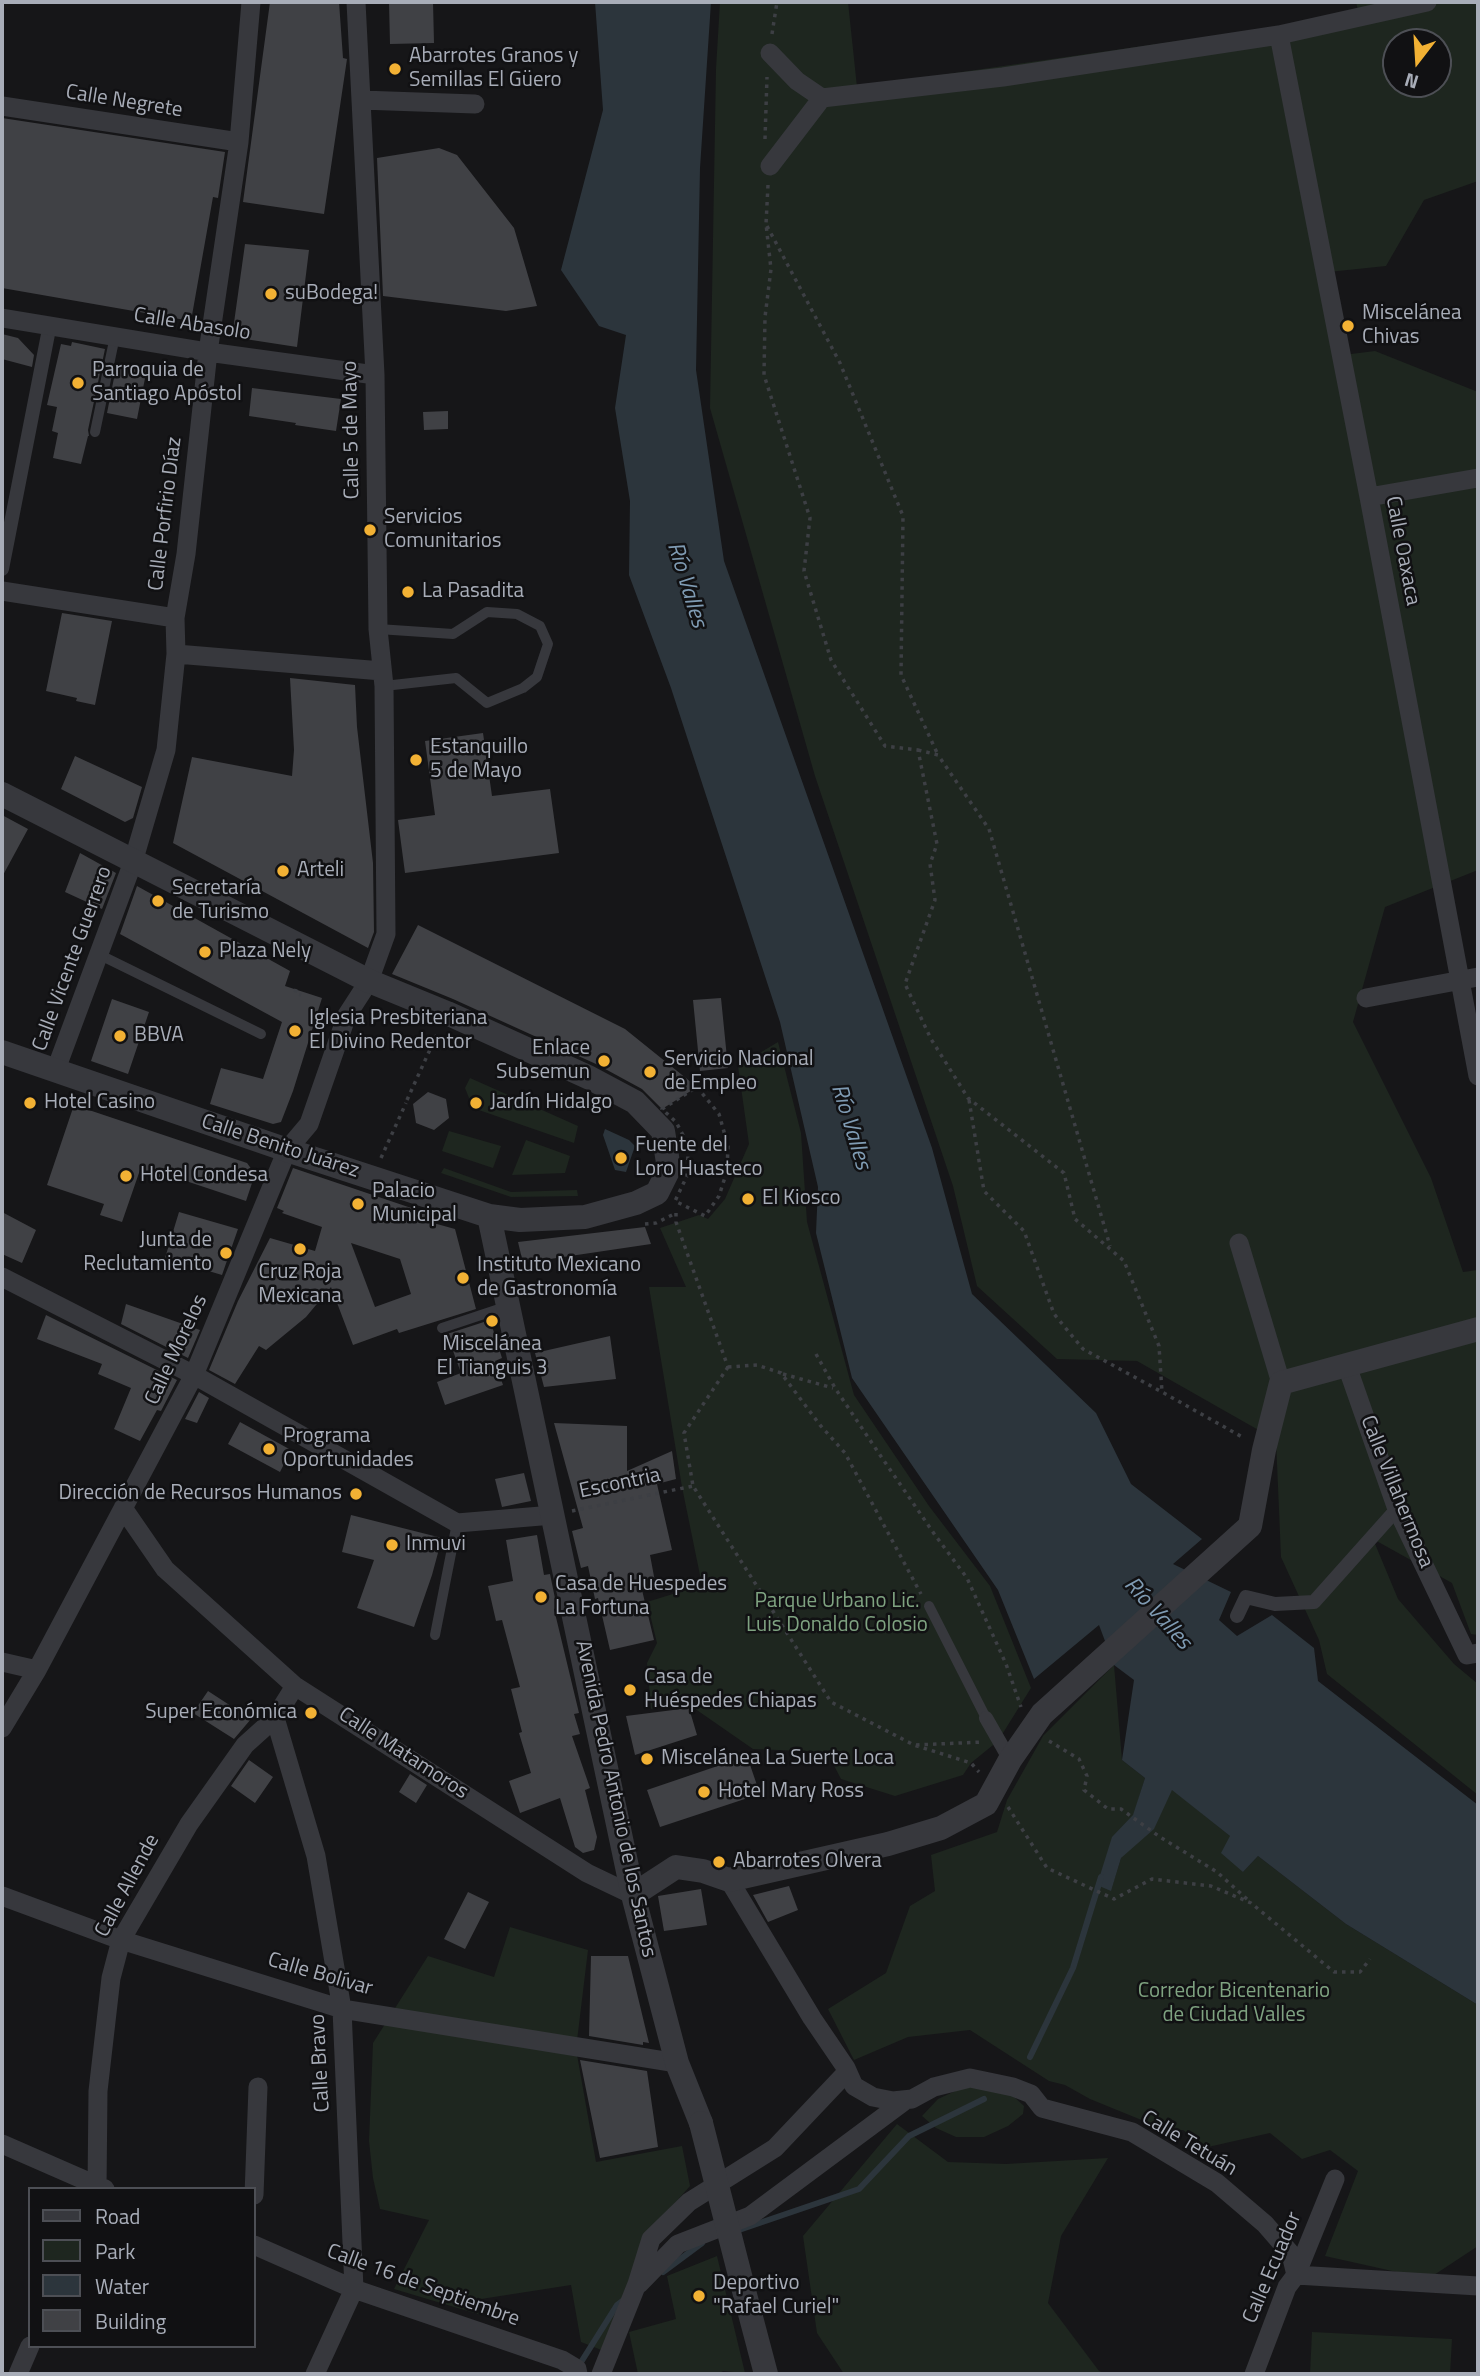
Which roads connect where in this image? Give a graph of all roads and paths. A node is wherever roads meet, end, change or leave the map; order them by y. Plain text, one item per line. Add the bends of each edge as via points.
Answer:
1 (251, 2) edge
2 (356, 2) edge
3 (777, 2) edge
4 (1427, 2) edge
5 (1279, 35) junction
6 (770, 53) junction
7 (822, 98) junction
8 (361, 100) junction
9 (475, 104) dead end
10 (2, 106) edge
11 (239, 142) junction
12 (770, 166) junction
13 (766, 224) junction
14 (2, 318) edge
15 (50, 324) junction
16 (115, 336) junction
17 (208, 352) junction
18 (375, 375) junction
19 (95, 432) dead end
20 (1478, 478) edge
21 (1369, 497) junction
22 (2, 569) edge
23 (2, 591) edge
24 (175, 618) junction
25 (378, 629) junction
26 (176, 654) junction
27 (383, 678) junction
28 (918, 750) junction
29 (938, 755) junction
30 (2, 793) edge
31 (133, 862) junction
32 (98, 954) junction
33 (1469, 979) edge
34 (369, 981) junction
35 (296, 989) dead end
36 (301, 995) dead end
37 (1366, 998) dead end
38 (441, 1026) dead end
39 (261, 1034) dead end
40 (2, 1052) edge
41 (55, 1072) junction
42 (1478, 1076) edge
43 (968, 1098) junction
44 (287, 1150) junction
45 (379, 1161) dead end
46 (675, 1201) junction
47 (489, 1216) junction
48 (1238, 1242) dead end
49 (1110, 1248) junction
50 (2, 1277) edge
51 (509, 1306) junction
52 (442, 1328) dead end
53 (1478, 1329) edge
54 (816, 1354) dead end
55 (1347, 1366) junction
56 (728, 1367) junction
57 (781, 1373) junction
58 (194, 1375) junction
59 (1281, 1383) junction
60 (835, 1388) junction
61 (1162, 1391) junction
62 (1264, 1450) junction
63 (693, 1486) junction
64 (123, 1508) junction
65 (1397, 1509) junction
66 (553, 1515) junction
67 (457, 1523) junction
68 (929, 1606) joint
69 (1237, 1616) dead end
70 (435, 1635) dead end
71 (1472, 1654) edge
72 (2, 1662) edge
73 (37, 1670) junction
74 (295, 1685) junction
75 (275, 1718) junction
76 (986, 1718) joint
77 (1036, 1722) junction
78 (2, 1728) edge
79 (914, 1745) junction
80 (1004, 1751) junction
81 (996, 1788) junction
82 (729, 1880) junction
83 (633, 1895) junction
84 (2, 1896) edge
85 (1251, 1903) junction
86 (121, 1940) junction
87 (1370, 1959) dead end
88 (342, 2009) junction
89 (677, 2063) junction
90 (847, 2072) junction
91 (258, 2087) dead end
92 (900, 2100) junction
93 (2, 2144) edge
94 (1335, 2179) dead end
95 (98, 2187) edge
96 (100, 2187) edge
97 (254, 2187) edge
98 (256, 2246) edge
99 (1296, 2275) junction
100 (1478, 2286) edge
101 (635, 2288) junction
102 (354, 2289) junction
103 (29, 2348) edge
104 (577, 2372) edge
105 (18, 2374) edge
106 (315, 2374) edge
107 (601, 2374) edge
108 (766, 2374) edge
109 (1254, 2374) edge

1 - 11 street, Calle Porfirio Díaz
2 - 8 street, Calle 5 de Mayo
3 - 6 path
4 - 5 street
5 - 7 street via 1003,77
5 - 21 street, Calle Oaxaca
6 - 7 street via 797,81
6 - 12 path via 765,146
7 - 12 street
8 - 9 street
8 - 18 street, Calle 5 de Mayo
10 - 11 street, Calle Negrete
11 - 17 street, Calle Porfirio Díaz
12 - 13 path
13 - 28 path via 771,269 764,374 810,518 804,572 831,660 884,747
13 - 29 path via 840,363 903,516 901,675
14 - 15 street, Calle Abasolo
15 - 16 street, Calle Abasolo
15 - 22 street
16 - 17 street, Calle Abasolo
16 - 19 lane
17 - 18 street, Calle Abasolo
17 - 24 street, Calle Porfirio Díaz
18 - 25 street, Calle 5 de Mayo
20 - 21 street
21 - 33 street, Calle Oaxaca
23 - 24 street
24 - 26 street, Calle Porfirio Díaz
25 - 27 street, Calle 5 de Mayo
25 - 27 lane via 453,634 487,612 517,614 540,626 548,644 537,677 488,703 456,678
26 - 27 street
26 - 31 street, Calle Porfirio Díaz via 166,750
27 - 34 street, Calle 5 de Mayo via 386,934
28 - 29 path
28 - 43 path via 937,844 930,864 935,900 905,984 931,1039
29 - 49 path via 989,828
30 - 31 street
31 - 32 street, Calle Vicente Guerrero
31 - 34 street
32 - 39 lane
32 - 41 street, Calle Vicente Guerrero
33 - 37 street
33 - 42 street, Calle Oaxaca
34 - 44 street, Calle Morelos via 347,1015 309,1124
34 - 47 street, Calle Benito Juárez via 590,1078 635,1102 663,1131 672,1170 657,1193 585,1217 520,1220
35 - 36 path
38 - 45 path
40 - 41 street, Calle Benito Juárez
41 - 44 street, Calle Benito Juárez
43 - 49 path via 1063,1173 1075,1219
43 - 61 path via 984,1191 1024,1231 1054,1314 1083,1349
44 - 47 street, Calle Benito Juárez
44 - 58 street, Calle Morelos
46 - 46 path via 705,1216 719,1196 727,1171 725,1131 712,1103 698,1087 662,1109 676,1122 688,1154 687,1176
46 - 56 path via 677,1222
47 - 51 street, Avenida Pedro Antonio de los Santos
48 - 59 street
49 - 61 path via 1124,1261 1159,1346
50 - 58 street
51 - 52 lane
51 - 66 street, Avenida Pedro Antonio de los Santos
53 - 55 street
54 - 60 path
55 - 59 street
55 - 65 street, Calle Villahermosa
56 - 57 path via 757,1365
56 - 63 path via 684,1433
57 - 60 path
57 - 68 path via 845,1453
58 - 64 street, Calle Morelos
58 - 67 street
59 - 62 street
60 - 77 path via 967,1577
61 - 62 path
62 - 77 street via 1250,1526
63 - 66 path, Escontria
63 - 79 path via 831,1702
64 - 73 street, Calle Morelos
64 - 74 street, Calle Matamoros via 165,1569
65 - 69 street via 1314,1602 1275,1604 1247,1597
65 - 71 street, Calle Villahermosa
66 - 67 street
66 - 83 street, Avenida Pedro Antonio de los Santos
67 - 70 lane
68 - 76 lane
72 - 73 street
73 - 78 street, Calle Morelos
74 - 75 street, Calle Allende
74 - 83 street, Calle Matamoros via 586,1873
75 - 86 street, Calle Allende via 245,1745 189,1824
75 - 88 street, Calle Bravo via 316,1856
76 - 80 street
77 - 80 street
77 - 85 path via 1079,1759 1087,1776 1084,1790 1217,1872
79 - 80 path
79 - 81 path via 971,1763
80 - 81 street
81 - 82 street via 986,1804 941,1828
81 - 85 path via 1047,1868 1083,1886 1114,1899 1152,1880 1211,1886
82 - 83 street via 676,1867
82 - 90 street
83 - 89 street, Avenida Pedro Antonio de los Santos
84 - 86 street, Calle Bolívar
85 - 87 path via 1334,1972 1360,1972
86 - 88 street, Calle Bolívar
86 - 96 street, Calle Allende via 111,1978 98,2091
88 - 89 street, Calle Bolívar
88 - 102 street, Calle Bravo
89 - 108 street, Avenida Pedro Antonio de los Santos, bridge via 701,2123
90 - 92 street via 854,2086 873,2097
90 - 101 street via 775,2148 689,2202 651,2239
91 - 97 street
92 - 99 street, Calle Tetuán via 970,2078 1031,2094 1042,2108 1132,2132 1217,2183 1265,2224 1291,2254
92 - 101 street, Calle Tetuán via 750,2216 678,2244
93 - 95 street
94 - 99 street, Calle Ecuador
98 - 102 street, Calle 16 de Septiembre
99 - 100 street
99 - 109 street, Calle Ecuador via 1287,2287
101 - 107 street
102 - 104 street, Calle 16 de Septiembre via 562,2360
102 - 106 street
103 - 105 street

